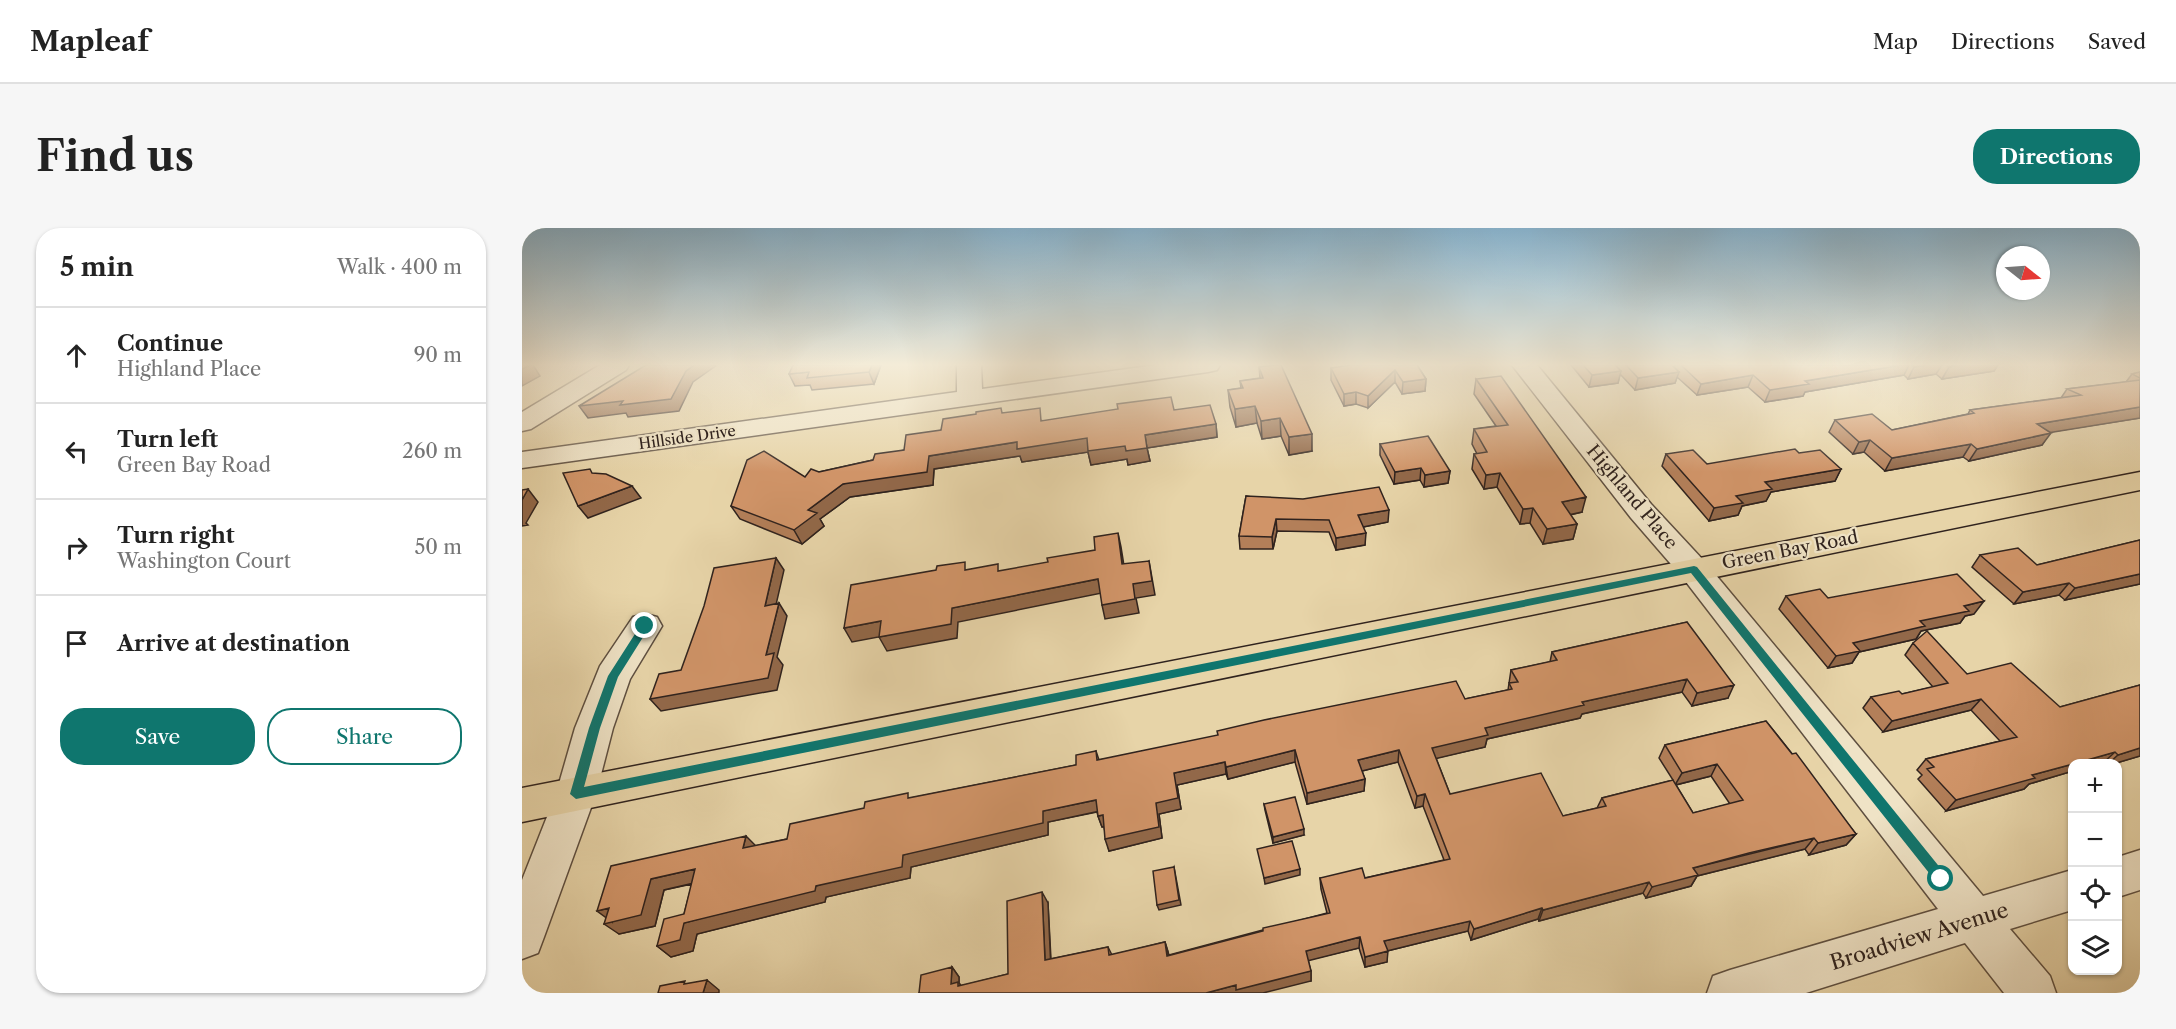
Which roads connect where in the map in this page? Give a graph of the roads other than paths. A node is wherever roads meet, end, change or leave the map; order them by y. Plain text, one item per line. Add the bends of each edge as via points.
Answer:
1 (559, 401) edge
2 (944, 401) edge
3 (1553, 401) edge
4 (522, 423) edge
5 (522, 460) edge
6 (2140, 480) edge
7 (1694, 570) junction
8 (645, 626) dead end
9 (576, 794) junction
10 (522, 805) edge
11 (2140, 870) edge
12 (2122, 876) edge
13 (2068, 892) edge
14 (1974, 920) junction
15 (522, 937) edge
16 (1730, 993) edge
17 (2033, 993) edge

1 - 4 street
2 - 5 street, Hillside Drive
3 - 7 street, Highland Place
6 - 7 main road, Green Bay Road
7 - 9 main road, Green Bay Road
7 - 14 street, Highland Place
8 - 9 street via 613,676
9 - 10 main road, Green Bay Road
9 - 15 street
11 - 12 street
13 - 14 street, Broadview Avenue
14 - 16 street, Broadview Avenue
14 - 17 street, Highland Place

